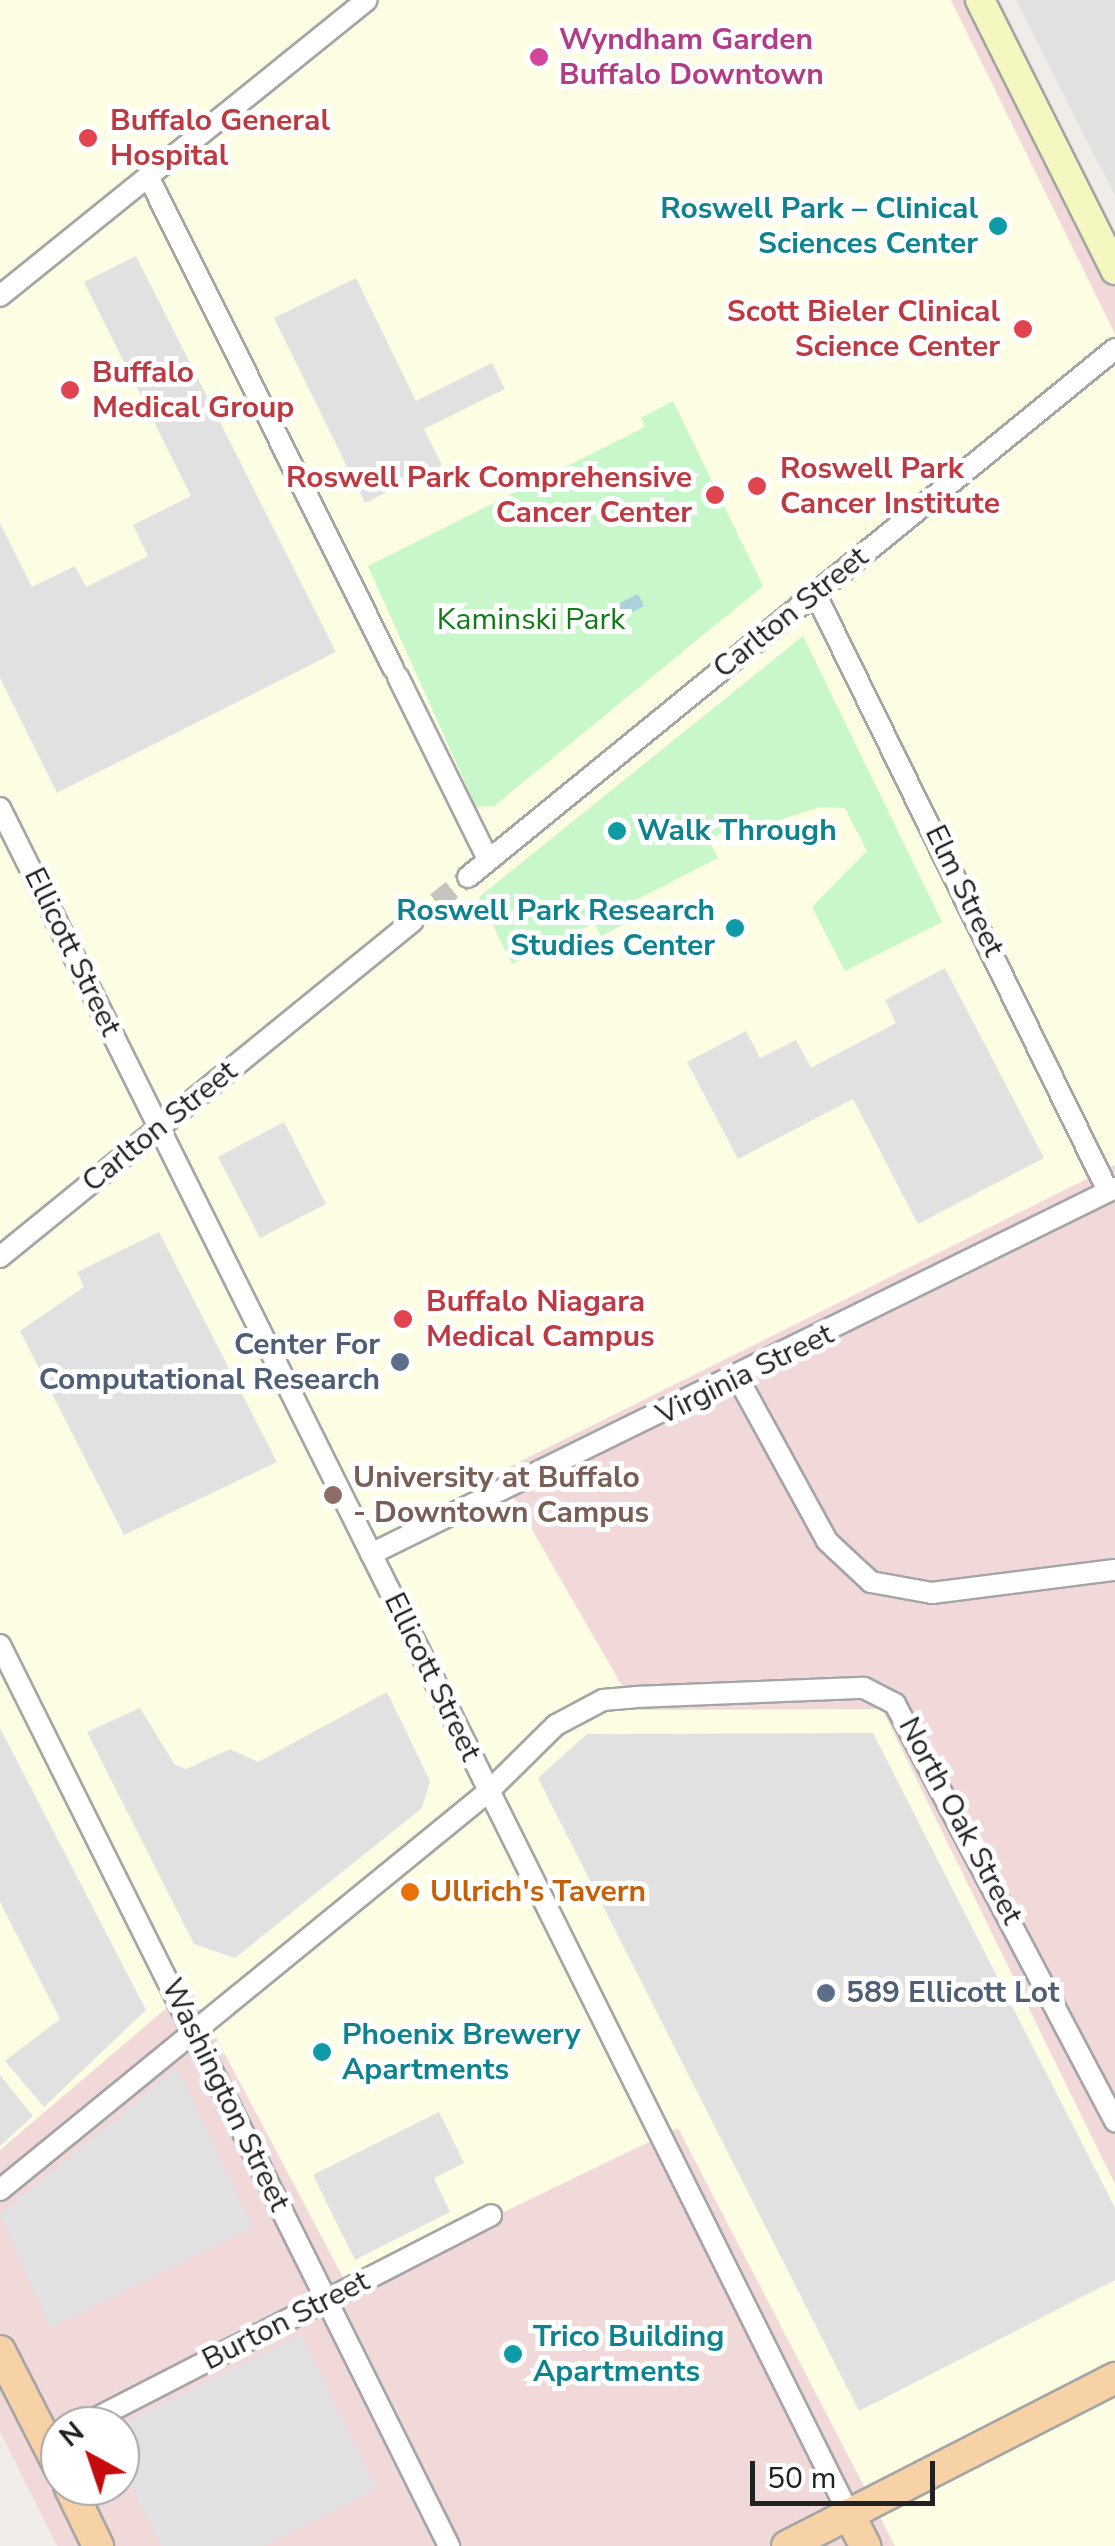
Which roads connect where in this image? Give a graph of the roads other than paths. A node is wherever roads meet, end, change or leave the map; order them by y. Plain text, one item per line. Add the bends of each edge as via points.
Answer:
1 (367, 0) edge
2 (980, 0) edge
3 (148, 176) junction
4 (1115, 270) edge
5 (0, 296) edge
6 (1115, 349) edge
7 (815, 593) junction
8 (0, 808) edge
9 (488, 859) junction
10 (468, 877) tunnel mouth
11 (413, 921) tunnel mouth
12 (160, 1128) junction
13 (1112, 1189) edge
14 (0, 1258) edge
15 (739, 1380) junction
16 (371, 1554) junction
17 (1115, 1570) edge
18 (0, 1645) edge
19 (489, 1791) junction
20 (193, 2030) junction
21 (1115, 2122) edge
22 (0, 2190) edge
23 (491, 2215) dead end
24 (326, 2300) junction
25 (0, 2350) edge
26 (1115, 2378) edge
27 (120, 2406) edge
28 (40, 2421) edge
29 (79, 2506) edge
30 (849, 2514) junction
31 (98, 2546) edge
32 (449, 2546) edge
33 (787, 2546) edge
34 (865, 2546) edge

1 - 3 street
2 - 4 street
3 - 5 street
3 - 9 street
6 - 7 street, Carlton Street
7 - 9 street, Carlton Street
7 - 13 street, Elm Street
8 - 12 street, Ellicott Street
9 - 10 street, Carlton Street
11 - 12 street, Carlton Street
12 - 14 street, Carlton Street
12 - 16 street, Ellicott Street
13 - 15 street, Virginia Street
15 - 16 street, Virginia Street
15 - 17 street via 827,1541 871,1582 932,1593
16 - 19 street, Ellicott Street
18 - 20 street, Washington Street
19 - 20 street
19 - 21 street, North Oak Street via 556,1726 603,1700 850,1688 895,1704
19 - 30 street, Ellicott Street
20 - 22 street
20 - 24 street, Washington Street
23 - 24 street, Burton Street
24 - 27 street, Burton Street
24 - 32 street, Washington Street
25 - 28 main road
26 - 30 main road
29 - 31 main road
30 - 33 main road
30 - 34 main road, Ellicott Street

